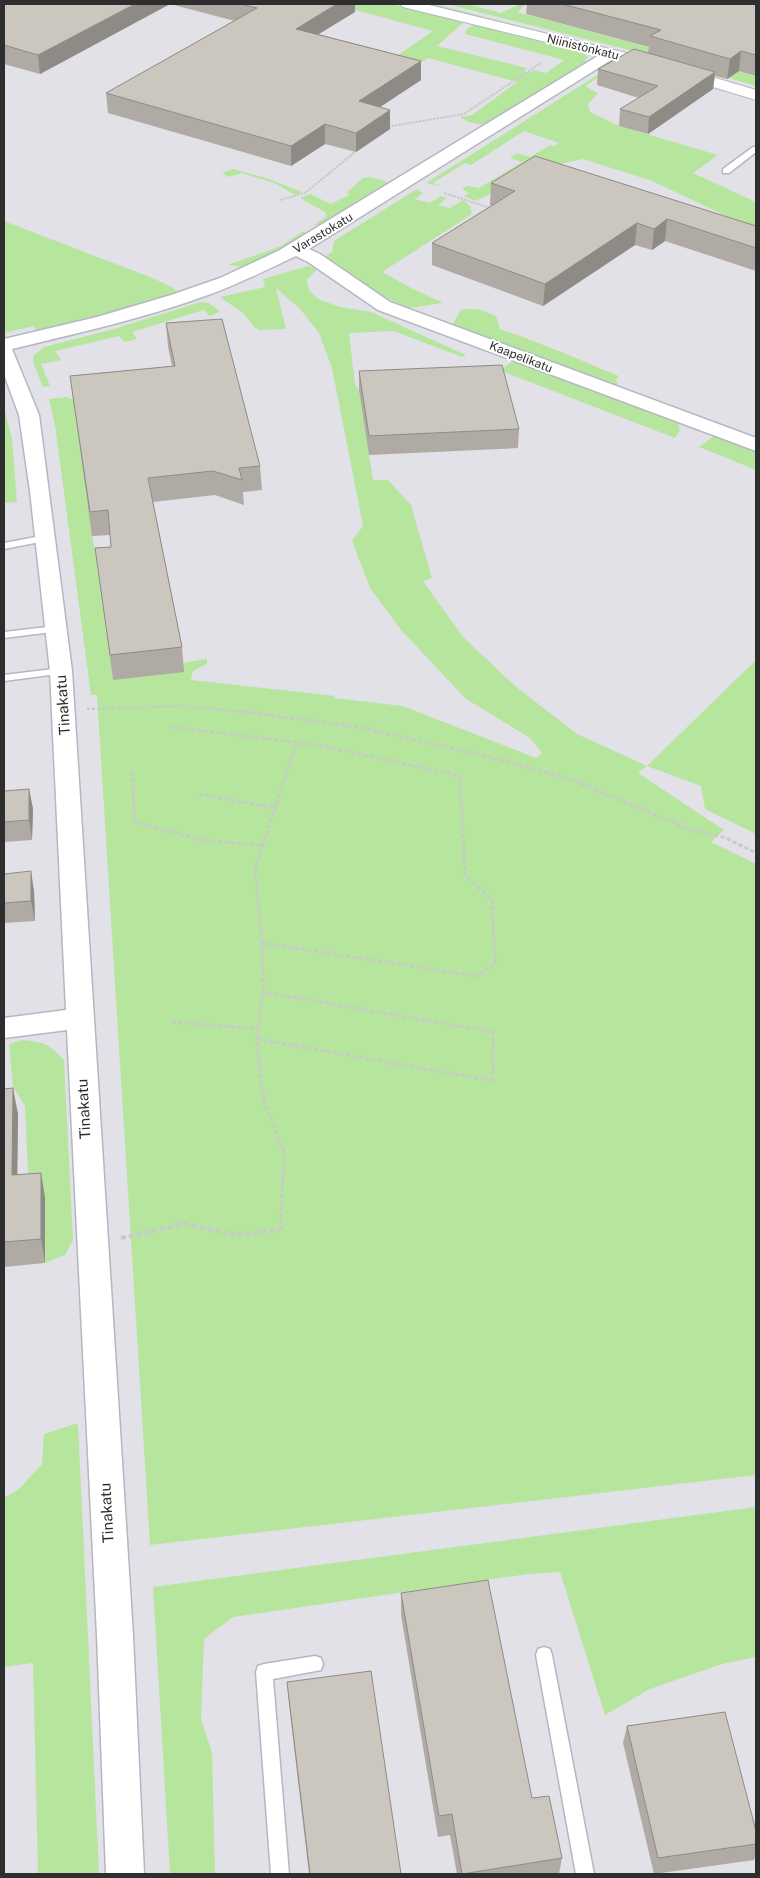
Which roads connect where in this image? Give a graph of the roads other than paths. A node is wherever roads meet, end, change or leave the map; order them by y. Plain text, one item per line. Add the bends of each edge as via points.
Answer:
1 (408, 4) edge
2 (611, 54) junction
3 (756, 95) edge
4 (756, 149) edge
5 (726, 171) dead end
6 (296, 249) junction
7 (4, 345) edge
8 (4, 350) edge
9 (756, 445) edge
10 (46, 538) junction
11 (4, 546) edge
12 (56, 629) junction
13 (4, 635) edge
14 (61, 671) junction
15 (4, 678) edge
16 (79, 1019) junction
17 (4, 1028) edge
18 (544, 1655) dead end
19 (315, 1664) dead end
20 (125, 1874) edge
21 (280, 1874) edge
22 (584, 1874) edge

1 - 2 street, Niinistönkatu
2 - 3 street, Niinistönkatu
2 - 6 street, Varastokatu
4 - 5 lane
6 - 7 street, Varastokatu via 237,277 153,307
6 - 9 street, Kaapelikatu via 384,306
8 - 10 street, Tinakatu via 29,415
10 - 11 lane
10 - 12 street, Tinakatu
12 - 13 lane
12 - 14 street, Tinakatu
14 - 15 lane
14 - 16 street, Tinakatu
16 - 17 street
16 - 20 street, Tinakatu via 115,1634
18 - 22 lane
19 - 21 lane via 264,1672

